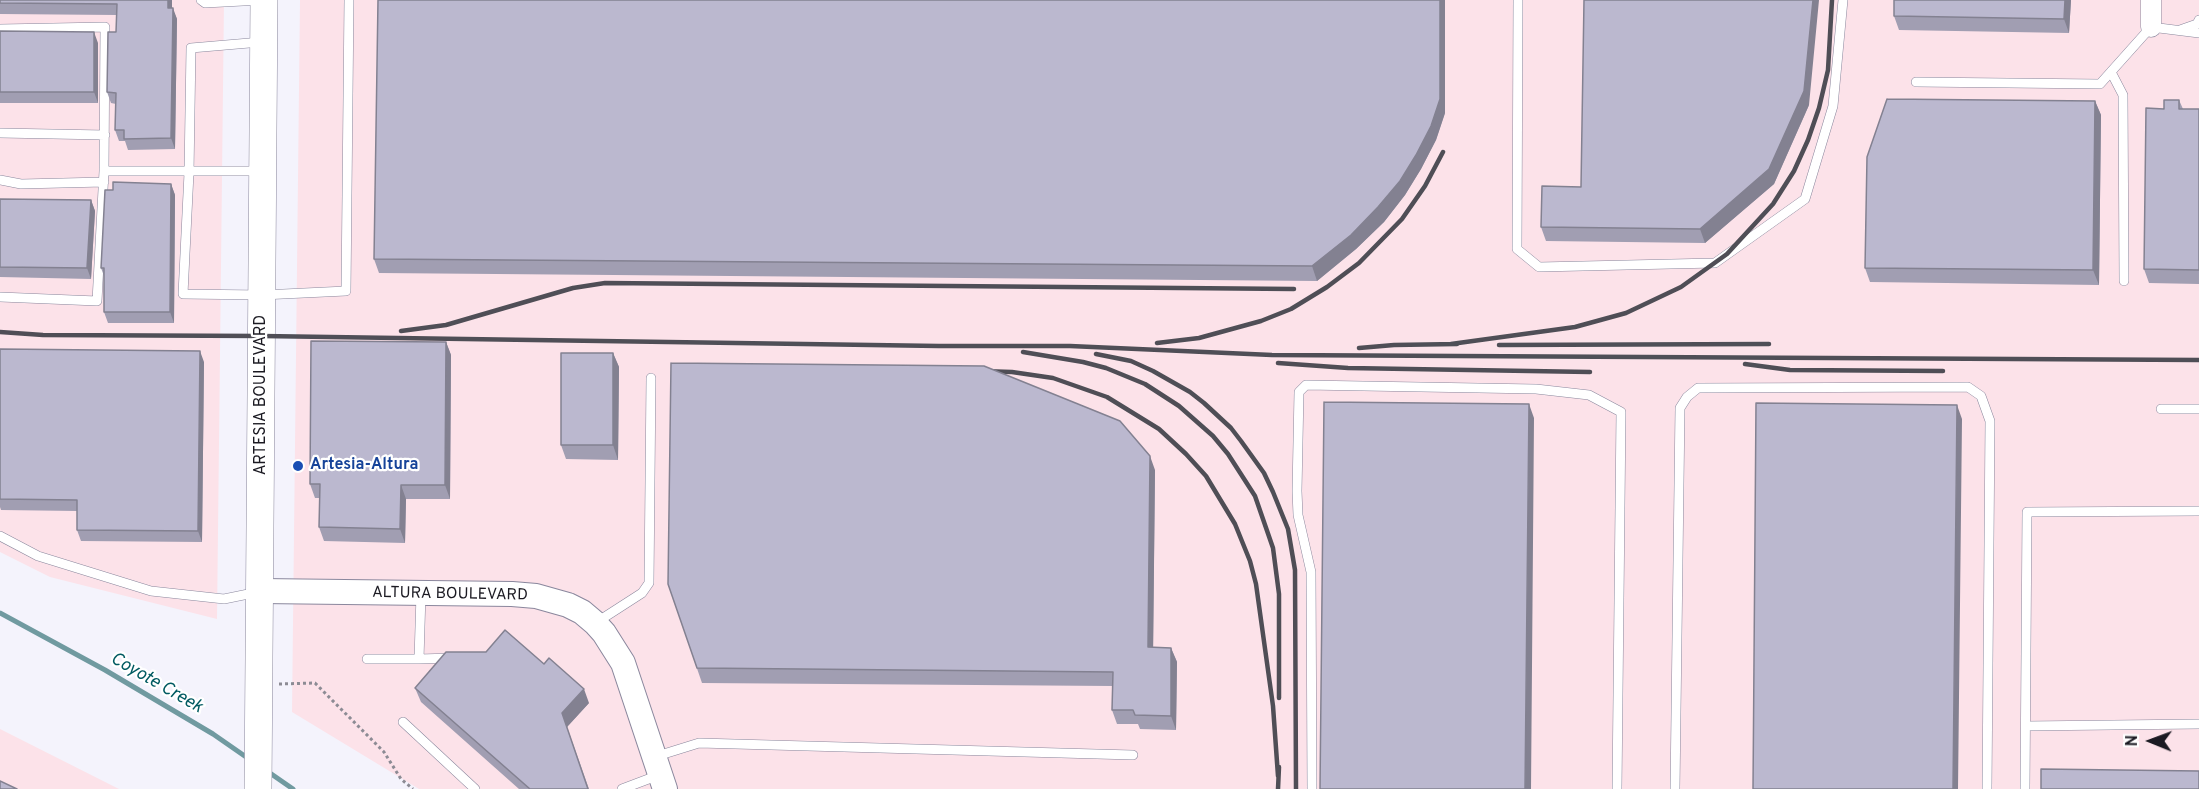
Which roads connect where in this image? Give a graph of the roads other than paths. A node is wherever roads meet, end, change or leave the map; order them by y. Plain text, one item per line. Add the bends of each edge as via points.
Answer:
1 (201, 0) edge
2 (264, 0) edge
3 (349, 0) edge
4 (1518, 0) edge
5 (1843, 0) edge
6 (2151, 0) edge
7 (2199, 20) edge
8 (2151, 27) junction
9 (0, 29) edge
10 (2178, 30) junction
11 (2199, 33) edge
12 (264, 42) junction
13 (2110, 72) junction
14 (1916, 82) dead end
15 (0, 133) edge
16 (105, 135) junction
17 (104, 171) junction
18 (263, 171) junction
19 (189, 173) junction
20 (0, 180) edge
21 (104, 182) junction
22 (2124, 281) dead end
23 (262, 295) junction
24 (0, 297) edge
25 (651, 378) dead end
26 (2161, 409) dead end
27 (2199, 409) edge
28 (2199, 511) edge
29 (0, 536) edge
30 (261, 591) junction
31 (421, 594) junction
32 (595, 623) junction
33 (459, 658) edge
34 (367, 659) dead end
35 (419, 659) junction
36 (403, 722) dead end
37 (2199, 724) edge
38 (2025, 726) junction
39 (1133, 755) dead end
40 (660, 774) edge
41 (259, 785) edge
42 (475, 789) edge
43 (622, 789) edge
44 (1312, 789) edge
45 (1617, 789) edge
46 (1675, 789) edge
47 (1987, 789) edge
48 (2025, 789) edge

1 - 2 lane
2 - 12 main road, ARTESIA BOULEVARD
3 - 23 lane via 346,291
4 - 5 lane via 1517,249 1539,267 1715,263 1805,199 1833,106
6 - 8 street
7 - 10 lane via 2198,24
8 - 10 lane
8 - 13 lane
9 - 16 lane via 105,27
10 - 11 lane
12 - 18 main road, ARTESIA BOULEVARD
12 - 19 lane via 191,48
13 - 14 lane via 2100,84
13 - 22 lane via 2123,95
15 - 16 lane
16 - 17 lane
17 - 19 lane
17 - 21 lane
18 - 19 lane
18 - 23 main road, ARTESIA BOULEVARD
19 - 23 lane via 183,294
20 - 21 lane via 21,184
21 - 24 lane via 97,301
23 - 30 main road, ARTESIA BOULEVARD
25 - 32 lane via 649,584 642,593
26 - 27 lane
28 - 38 lane via 2027,512
29 - 30 lane via 38,556 151,591 224,599
30 - 31 street, ALTURA BOULEVARD
30 - 41 main road, ARTESIA BOULEVARD
31 - 32 street, ALTURA BOULEVARD via 536,596 568,605
31 - 35 lane
32 - 40 street, ALTURA BOULEVARD via 623,663
33 - 35 lane
34 - 35 lane
36 - 42 lane
37 - 38 lane
38 - 48 lane
39 - 40 lane via 699,743
40 - 43 lane
44 - 45 lane via 1311,572 1298,515 1297,491 1299,392 1306,385 1536,388 1589,395 1621,412
46 - 47 lane via 1680,408 1687,396 1698,388 1968,387 1981,396 1990,421

